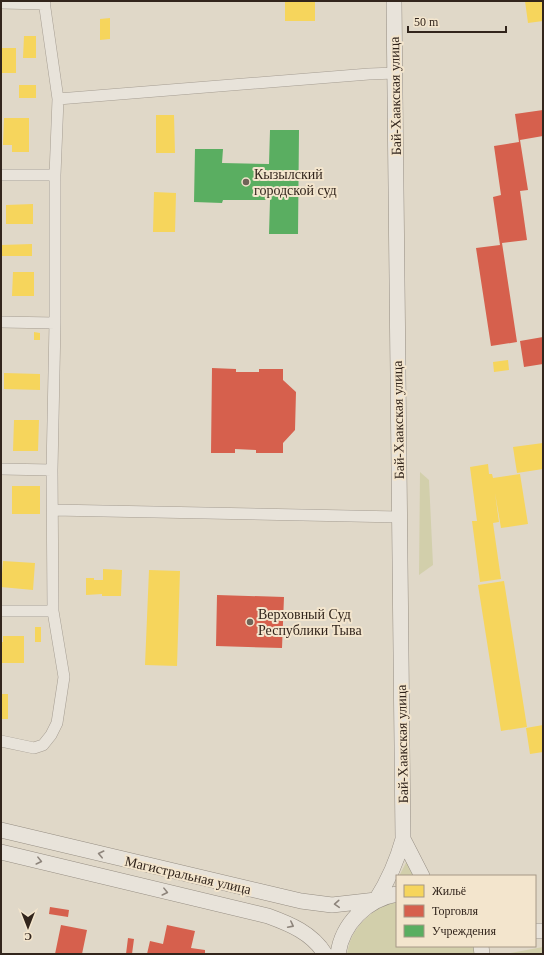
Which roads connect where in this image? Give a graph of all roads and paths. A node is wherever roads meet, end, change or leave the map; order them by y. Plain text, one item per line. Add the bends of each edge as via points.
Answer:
1 (394, 1) edge
2 (44, 2) edge
3 (1, 3) edge
4 (395, 73) junction
5 (58, 99) junction
6 (1, 175) edge
7 (55, 175) junction
8 (1, 322) edge
9 (55, 323) junction
10 (1, 469) edge
11 (52, 470) junction
12 (53, 510) junction
13 (400, 517) junction
14 (1, 611) edge
15 (53, 611) junction
16 (1, 741) edge
17 (1, 830) edge
18 (403, 839) junction
19 (1, 852) edge
20 (421, 875) edge
21 (396, 894) edge
22 (376, 900) junction
23 (325, 954) edge
24 (338, 954) edge

1 - 4 main road, Бай-Хаакская улица
2 - 3 street
2 - 5 street
4 - 5 street
4 - 13 main road, Бай-Хаакская улица
5 - 7 street
6 - 7 street
7 - 9 street
8 - 9 street
9 - 11 street
10 - 11 street
11 - 12 street
12 - 13 street
12 - 15 street
13 - 18 main road, Бай-Хаакская улица
14 - 15 street
15 - 16 street via 64,677 57,723 43,745 34,748
22 -> 17 main road, Магистральная улица via 332,905 301,901
18 - 20 main road, Бай-Хаакская улица
18 - 22 main road, Бай-Хаакская улица via 395,864
19 -> 23 main road, Магистральная улица via 268,916 309,936
21 - 22 main road
22 - 24 main road via 348,926

